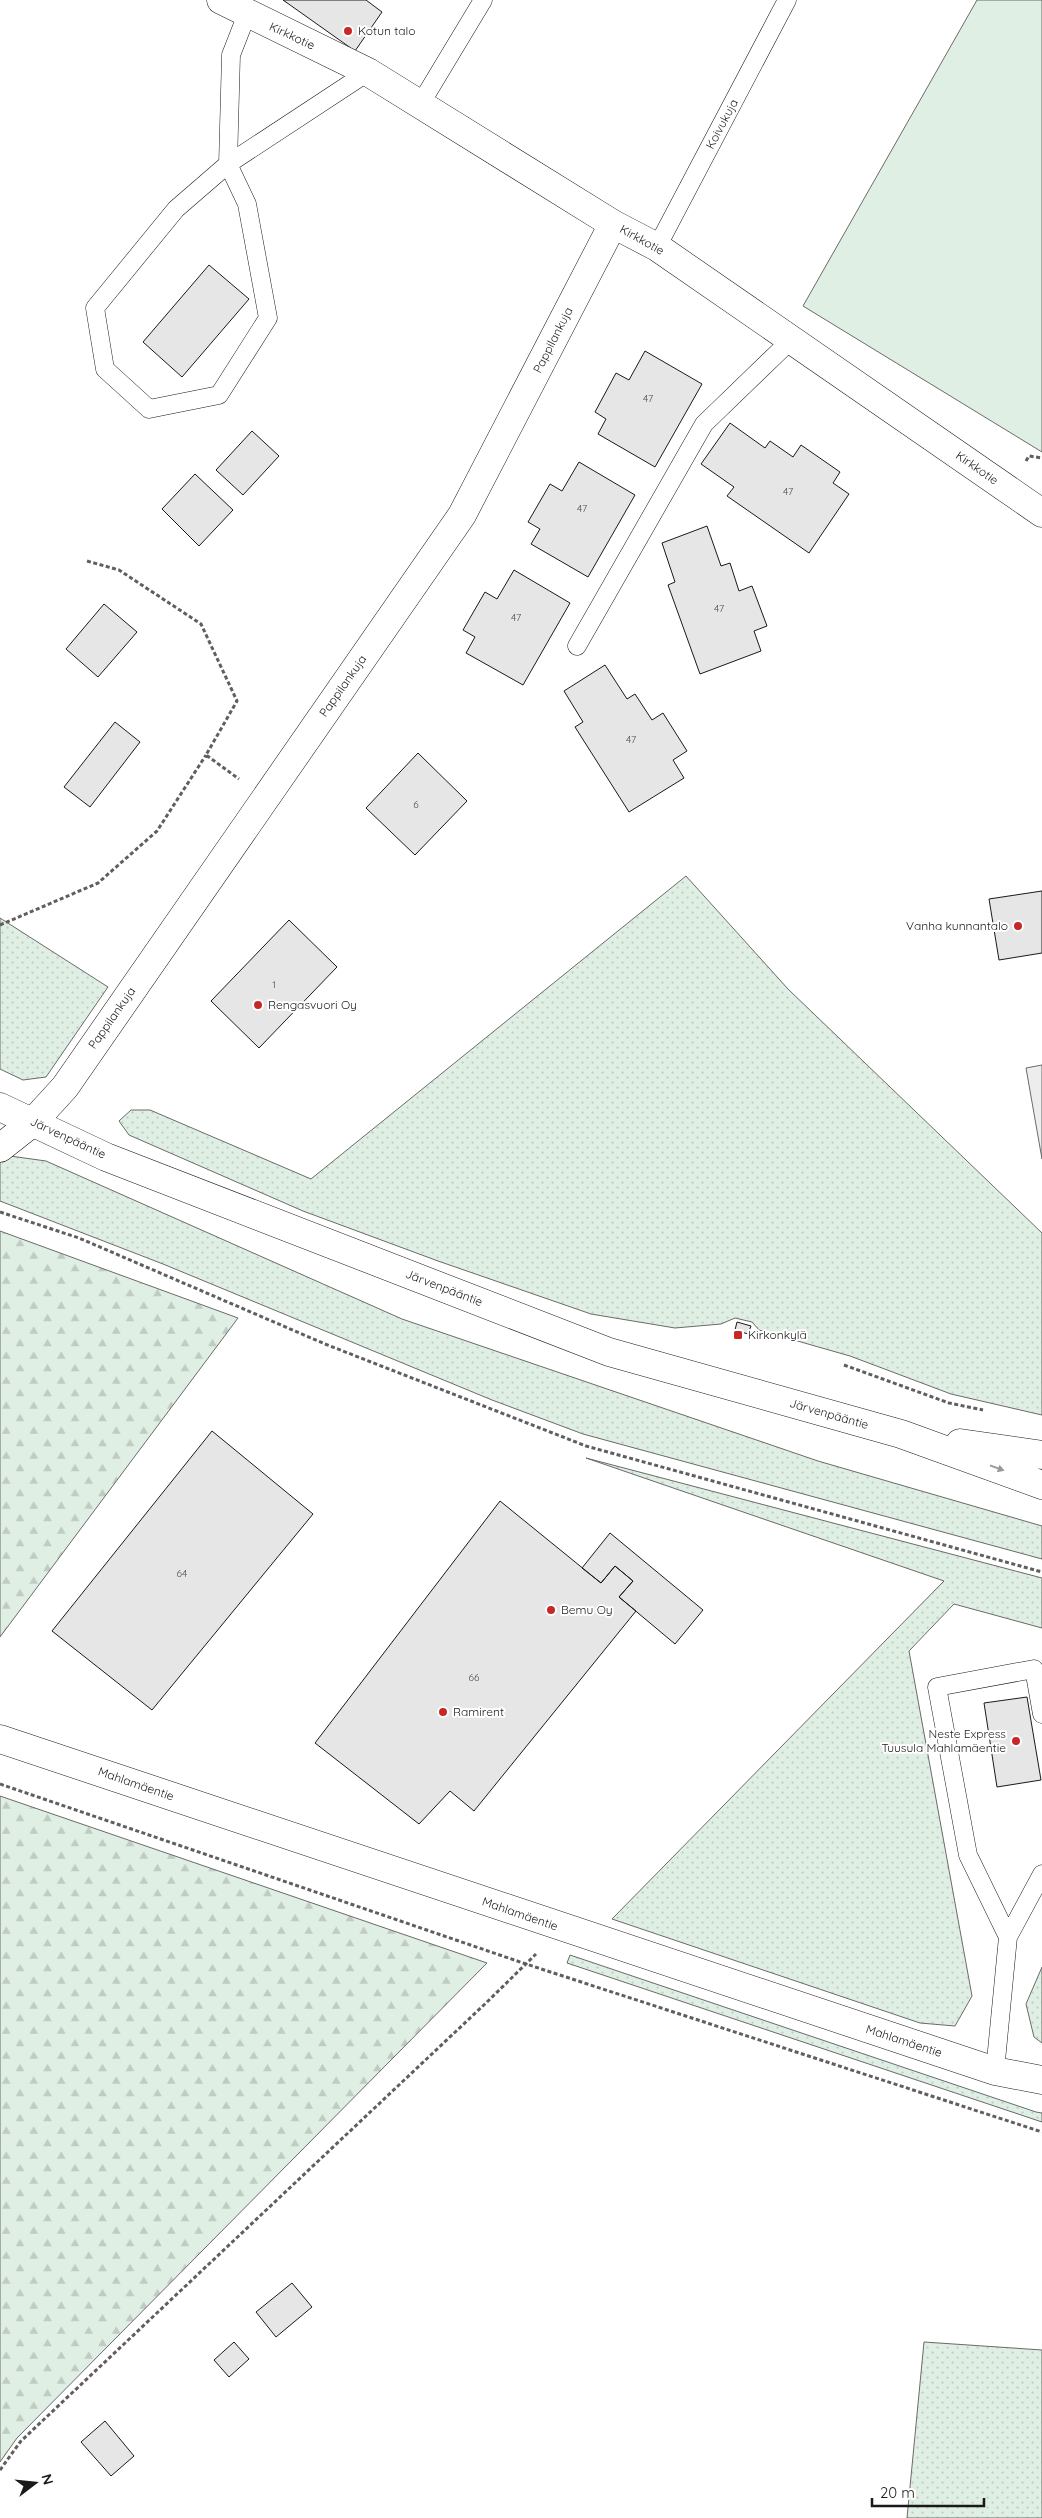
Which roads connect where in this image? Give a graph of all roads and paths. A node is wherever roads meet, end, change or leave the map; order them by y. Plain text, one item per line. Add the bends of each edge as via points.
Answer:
1 (222, 0) edge
2 (483, 0) edge
3 (787, 0) edge
4 (247, 14) junction
5 (368, 72) junction
6 (421, 103) junction
7 (228, 164) junction
8 (613, 224) junction
9 (657, 247) junction
10 (791, 340) junction
11 (1042, 513) edge
12 (87, 561) dead end
13 (577, 646) dead end
14 (206, 755) junction
15 (265, 798) junction
16 (0, 925) edge
17 (0, 1107) edge
18 (33, 1122) junction
19 (0, 1148) edge
20 (0, 1212) edge
21 (844, 1365) dead end
22 (986, 1410) dead end
23 (901, 1434) junction
24 (1042, 1455) edge
25 (1042, 1484) edge
26 (1042, 1572) edge
27 (1042, 1714) edge
28 (0, 1739) edge
29 (0, 1784) edge
30 (1042, 1874) edge
31 (560, 1928) junction
32 (1008, 1937) junction
33 (526, 1964) junction
34 (995, 2071) junction
35 (1042, 2080) edge
36 (1042, 2132) edge
37 (0, 2470) edge

1 - 4 street, Kirkkotie
2 - 6 lane
3 - 9 lane, Koivukuja
4 - 5 street, Kirkkotie
4 - 7 lane via 231,55
5 - 6 street, Kirkkotie
5 - 7 lane
6 - 8 street, Kirkkotie
7 - 7 lane via 247,204 268,318 219,395 149,409 106,369 95,308 176,209
8 - 9 street, Kirkkotie
8 - 15 street, Pappilankuja via 462,515
9 - 10 street, Kirkkotie
10 - 11 street, Kirkkotie
10 - 13 lane via 704,424
12 - 14 path via 119,570 201,624 237,701
14 - 15 path
14 - 16 path via 157,830 98,883
15 - 18 street, Pappilankuja via 65,1087
17 - 18 street, Järvenpääntie
18 - 19 street, Pappilankuja
18 - 23 street, Järvenpääntie via 106,1156 609,1352
20 - 26 path via 79,1238 325,1344 586,1446
21 - 22 path via 949,1403
23 - 24 street, Järvenpääntie
23 -> 25 street, Järvenpääntie
27 - 32 lane via 1034,1669 937,1687 968,1855
28 - 31 street, Mahlamäentie
29 - 33 path
30 - 32 lane
31 - 33 path
31 - 34 street, Mahlamäentie
32 - 34 lane
33 - 36 path
33 - 37 path via 21,2440
34 - 35 street, Mahlamäentie

